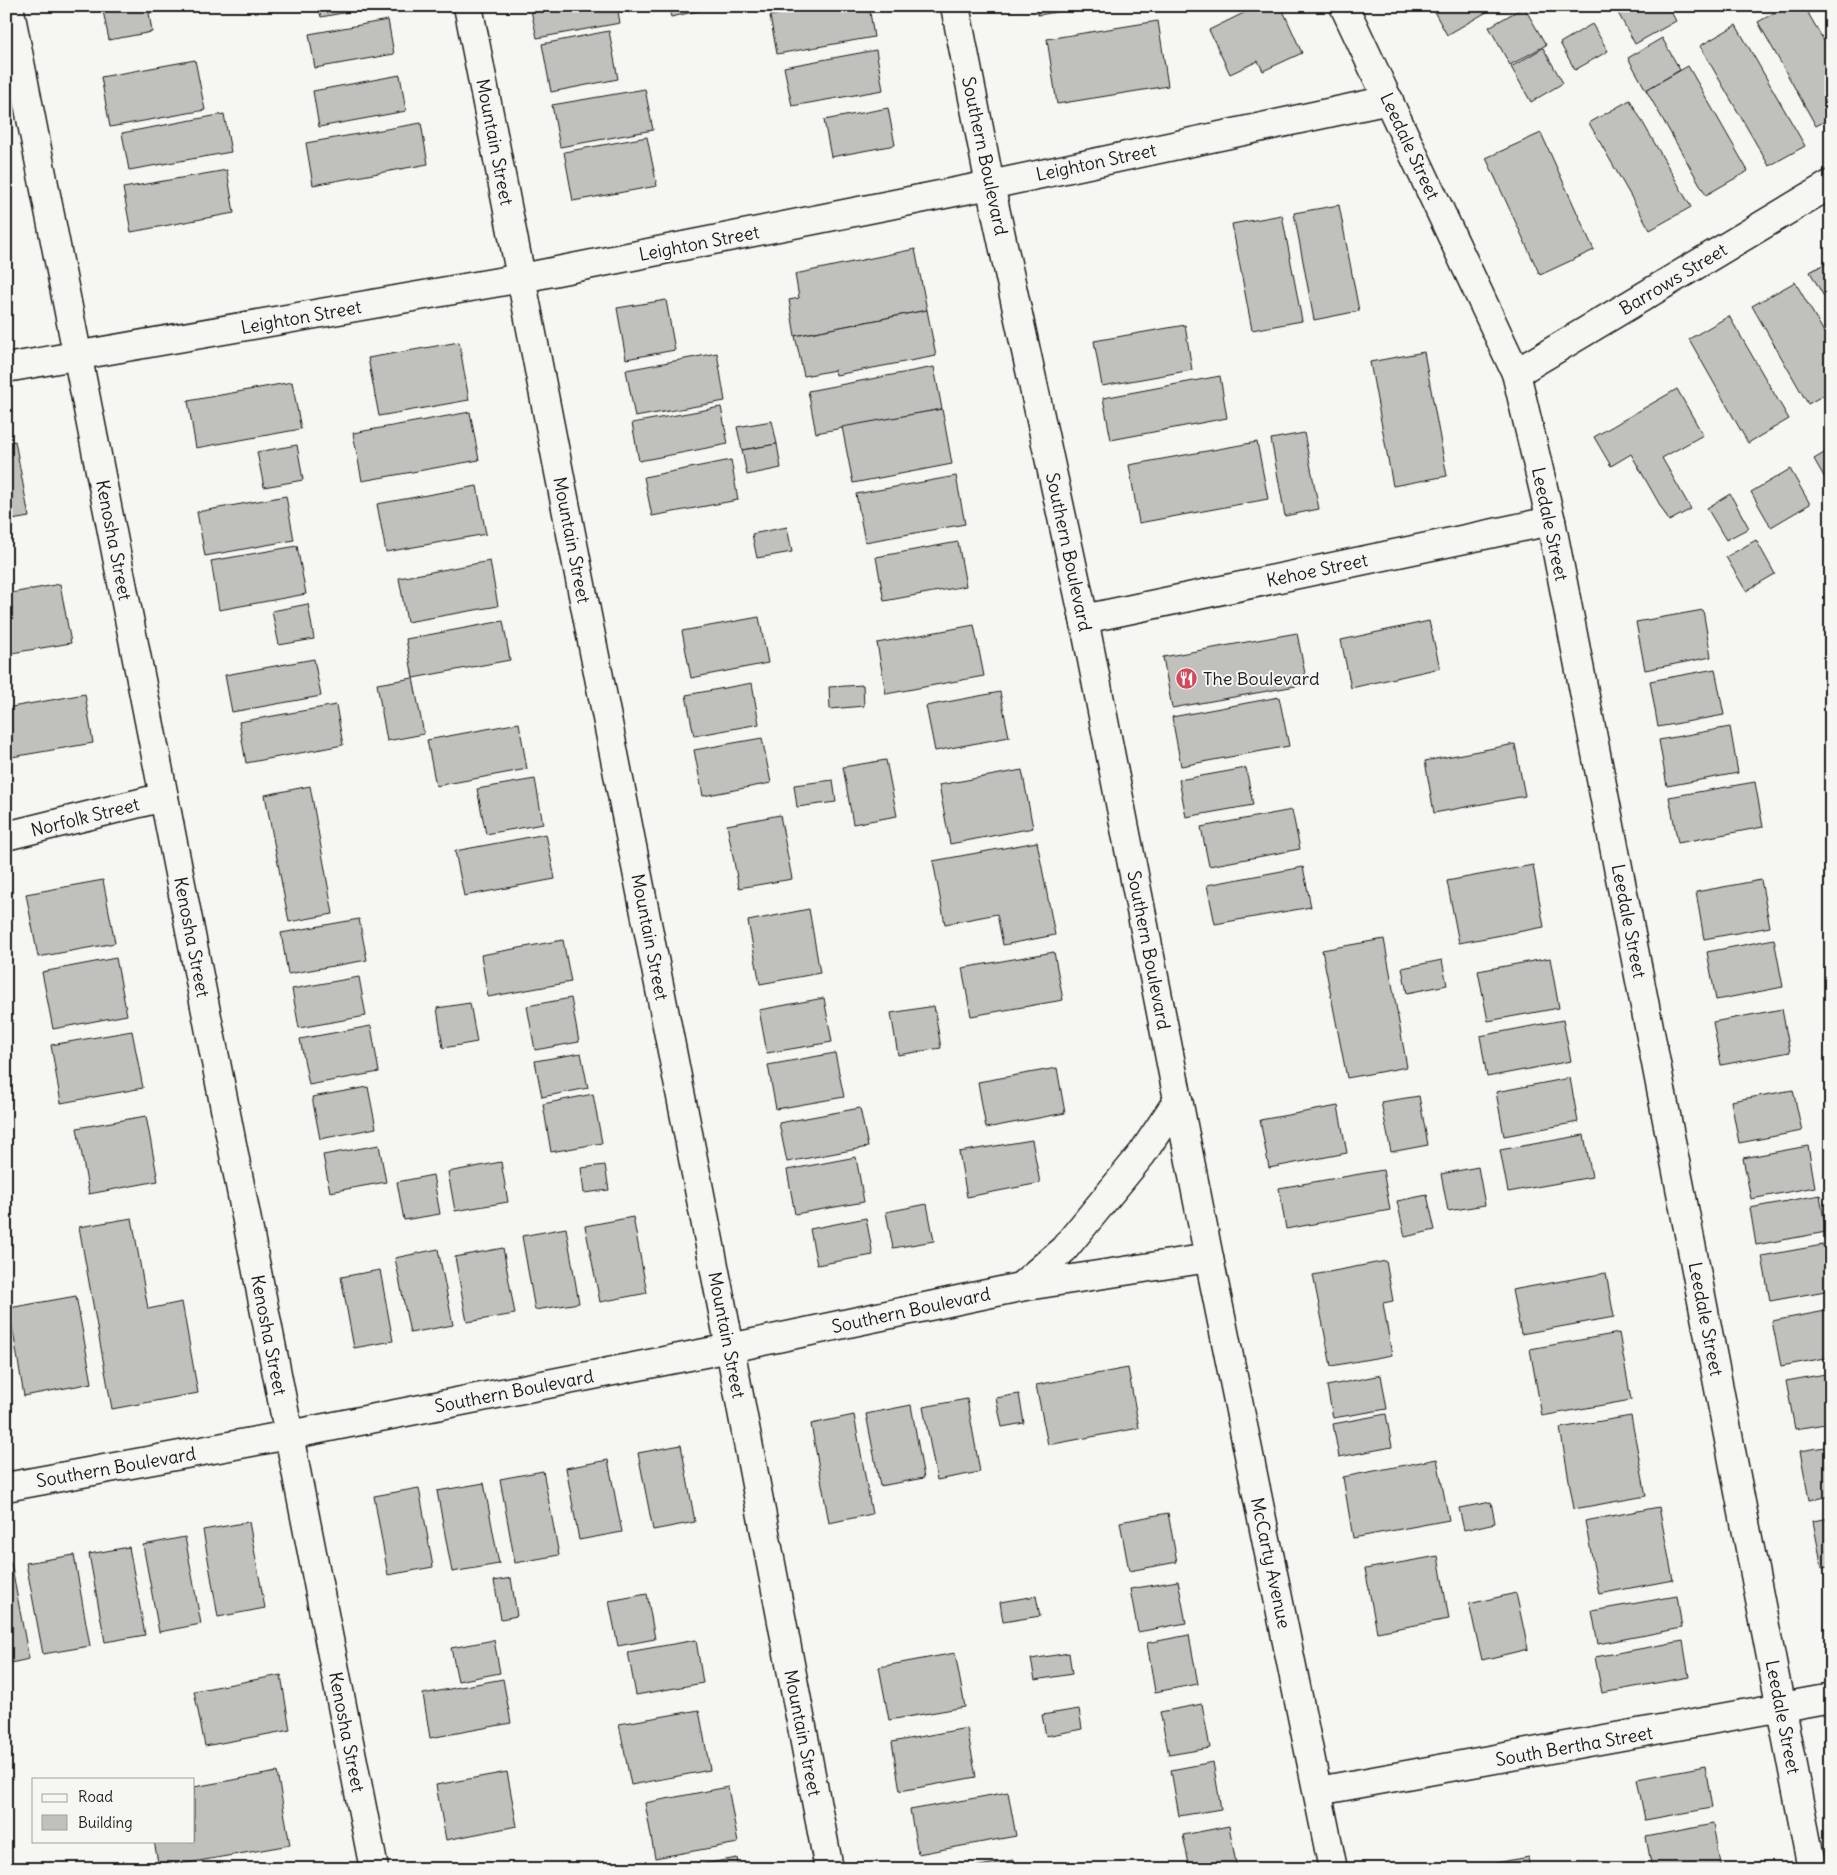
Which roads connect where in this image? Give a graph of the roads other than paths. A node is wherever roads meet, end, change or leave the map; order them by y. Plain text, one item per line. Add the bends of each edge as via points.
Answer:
1 (9, 6) edge
2 (468, 6) edge
3 (954, 6) edge
4 (1344, 6) edge
5 (1389, 100) junction
6 (1831, 184) edge
7 (990, 185) junction
8 (522, 278) junction
9 (78, 356) junction
10 (6, 368) edge
11 (1516, 373) junction
12 (1551, 522) junction
13 (1084, 619) junction
14 (164, 798) junction
15 (6, 836) edge
16 (1178, 1100) junction
17 (1209, 1258) junction
18 (1020, 1287) junction
19 (730, 1348) junction
20 (289, 1435) junction
21 (6, 1487) edge
22 (1831, 1698) edge
23 (1781, 1708) junction
24 (1318, 1791) junction
25 (374, 1869) edge
26 (829, 1869) edge
27 (1333, 1869) edge
28 (1812, 1869) edge

1 - 9 street, Kenosha Street
2 - 8 street, Mountain Street
3 - 7 street, Southern Boulevard
4 - 5 street, Leedale Street
5 - 7 street, Leighton Street
5 - 11 street, Leedale Street
6 - 11 street, Barrows Street
7 - 8 street, Leighton Street
7 - 13 street, Southern Boulevard
8 - 9 street, Leighton Street
8 - 19 street, Mountain Street
9 - 10 street, Leighton Street
9 - 14 street, Kenosha Street
11 - 12 street, Leedale Street
12 - 13 street, Kehoe Street
12 - 23 street, Leedale Street
13 - 16 street, Southern Boulevard
14 - 15 street, Norfolk Street
14 - 20 street, Kenosha Street
16 - 17 street, Southern Boulevard
16 - 18 street, Southern Boulevard via 1142,1154 1064,1249
17 - 18 street, Southern Boulevard
17 - 24 street, McCarty Avenue
18 - 19 street, Southern Boulevard
19 - 20 street, Southern Boulevard
19 - 26 street, Mountain Street
20 - 21 street, Southern Boulevard
20 - 25 street, Kenosha Street
22 - 23 street, South Bertha Street
23 - 24 street, South Bertha Street
23 - 28 street, Leedale Street
24 - 27 street, McCarty Avenue

